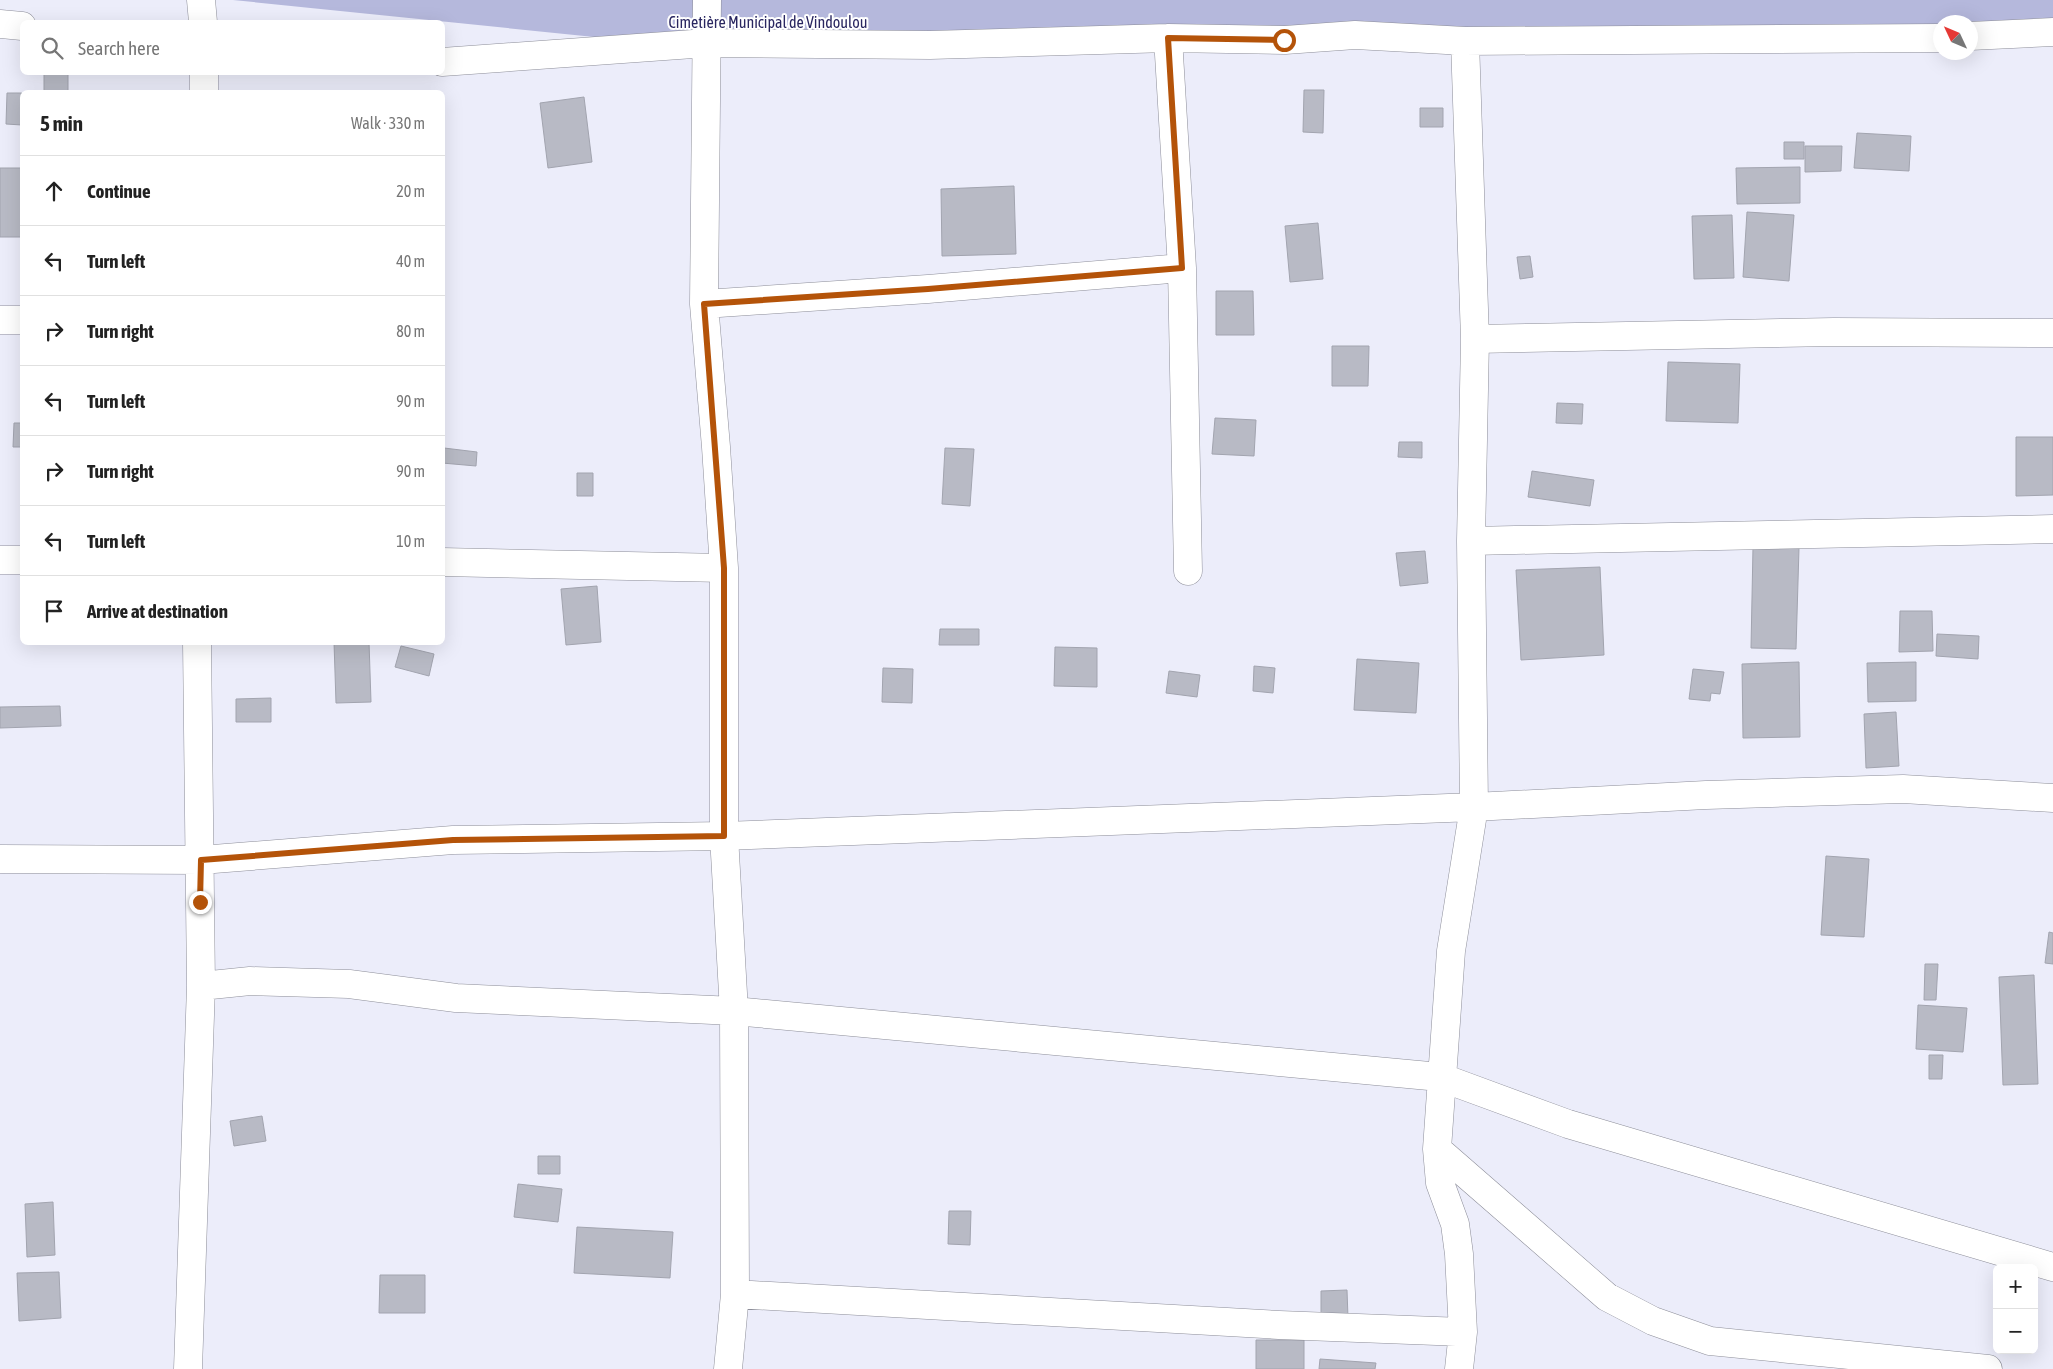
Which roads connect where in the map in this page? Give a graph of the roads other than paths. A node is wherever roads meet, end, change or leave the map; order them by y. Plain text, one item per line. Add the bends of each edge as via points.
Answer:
1 (200, 0) edge
2 (707, 0) edge
3 (203, 20) edge
4 (0, 24) edge
5 (20, 26) edge
6 (2053, 32) edge
7 (1978, 36) edge
8 (1168, 38) junction
9 (1933, 38) edge
10 (1465, 41) junction
11 (707, 43) junction
12 (445, 62) edge
13 (204, 75) edge
14 (204, 90) edge
15 (1182, 268) junction
16 (704, 304) junction
17 (0, 320) edge
18 (20, 320) edge
19 (2053, 333) edge
20 (1475, 339) junction
21 (2053, 529) edge
22 (1471, 541) junction
23 (0, 560) edge
24 (20, 560) edge
25 (445, 562) edge
26 (724, 568) junction
27 (1188, 571) dead end
28 (197, 645) edge
29 (2053, 798) edge
30 (1474, 807) junction
31 (724, 836) junction
32 (0, 859) edge
33 (201, 860) junction
34 (201, 986) junction
35 (734, 1010) junction
36 (1440, 1078) junction
37 (1437, 1149) junction
38 (2053, 1267) edge
39 (735, 1294) junction
40 (1462, 1332) junction
41 (188, 1369) edge
42 (728, 1369) edge
43 (1459, 1369) edge
44 (1988, 1369) edge

1 - 3 street
2 - 11 street
4 - 5 street
6 - 7 street
8 - 10 street via 1284,40 1355,35
8 - 11 street via 930,45
8 - 15 street
9 - 10 street
10 - 20 street
11 - 12 street
11 - 16 street
13 - 14 street
15 - 16 street
15 - 27 street
16 - 26 street
17 - 18 street
19 - 20 street via 1834,332
20 - 22 street
21 - 22 street
22 - 30 street
23 - 24 street
25 - 26 street
26 - 31 street
28 - 33 street
29 - 30 street via 1903,789
30 - 31 street
30 - 36 street via 1451,951
31 - 33 street via 453,840
31 - 35 street
32 - 33 street
33 - 34 street
34 - 35 street via 250,981 349,984 456,998
34 - 41 street
35 - 36 street
35 - 39 street
36 - 37 street
36 - 38 street via 1568,1124
37 - 40 street via 1440,1183 1456,1224
37 - 44 street via 1608,1296 1653,1321 1710,1341
39 - 40 street via 1279,1325
39 - 42 street
40 - 43 street

